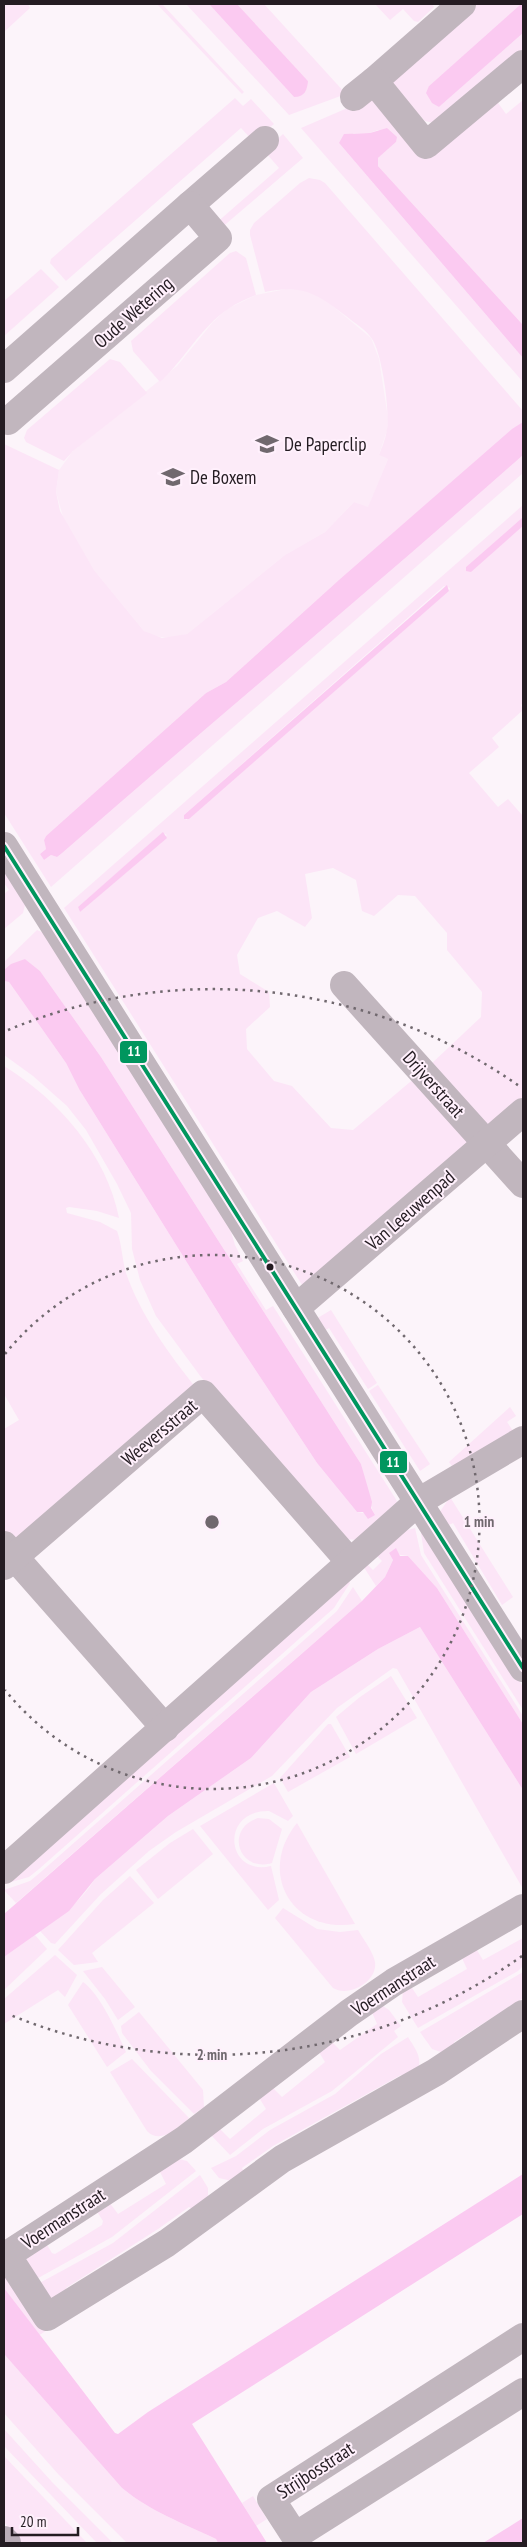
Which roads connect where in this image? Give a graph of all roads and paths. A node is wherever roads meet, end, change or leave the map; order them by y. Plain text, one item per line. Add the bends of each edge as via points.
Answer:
1 (462, 4) edge
2 (523, 64) edge
3 (265, 140) dead end
4 (190, 205) junction
5 (4, 369) edge
6 (9, 411) edge
7 (4, 846) edge
8 (344, 985) dead end
9 (523, 1112) edge
10 (488, 1144) junction
11 (523, 1184) edge
12 (296, 1308) junction
13 (523, 1440) edge
14 (418, 1502) junction
15 (7, 1556) edge
16 (350, 1562) junction
17 (523, 1668) edge
18 (165, 1728) junction
19 (4, 1870) edge
20 (523, 1908) edge
21 (523, 2014) edge
22 (523, 2337) edge
23 (523, 2392) edge
24 (4, 2540) edge
25 (7, 2543) edge

1 - 2 street via 364,89 426,145
3 - 4 street
4 - 5 street
4 - 6 street, Oude Wetering via 218,238
7 - 12 street
8 - 10 street, Drijverstraat
9 - 10 street, Van Leeuwenpad
10 - 11 street, Drijverstraat
10 - 12 street, Van Leeuwenpad
12 - 14 street
13 - 14 street
14 - 16 street
14 - 17 street
15 - 16 street, Weeversstraat via 204,1394
15 - 18 street, Weeversstraat
16 - 18 street
18 - 19 street
20 - 21 street, Voermanstraat via 394,1982 196,2132 7,2255 47,2317 167,2243 282,2159 436,2072
22 - 23 street, Strijbosstraat via 271,2499 295,2536
24 - 25 main road

